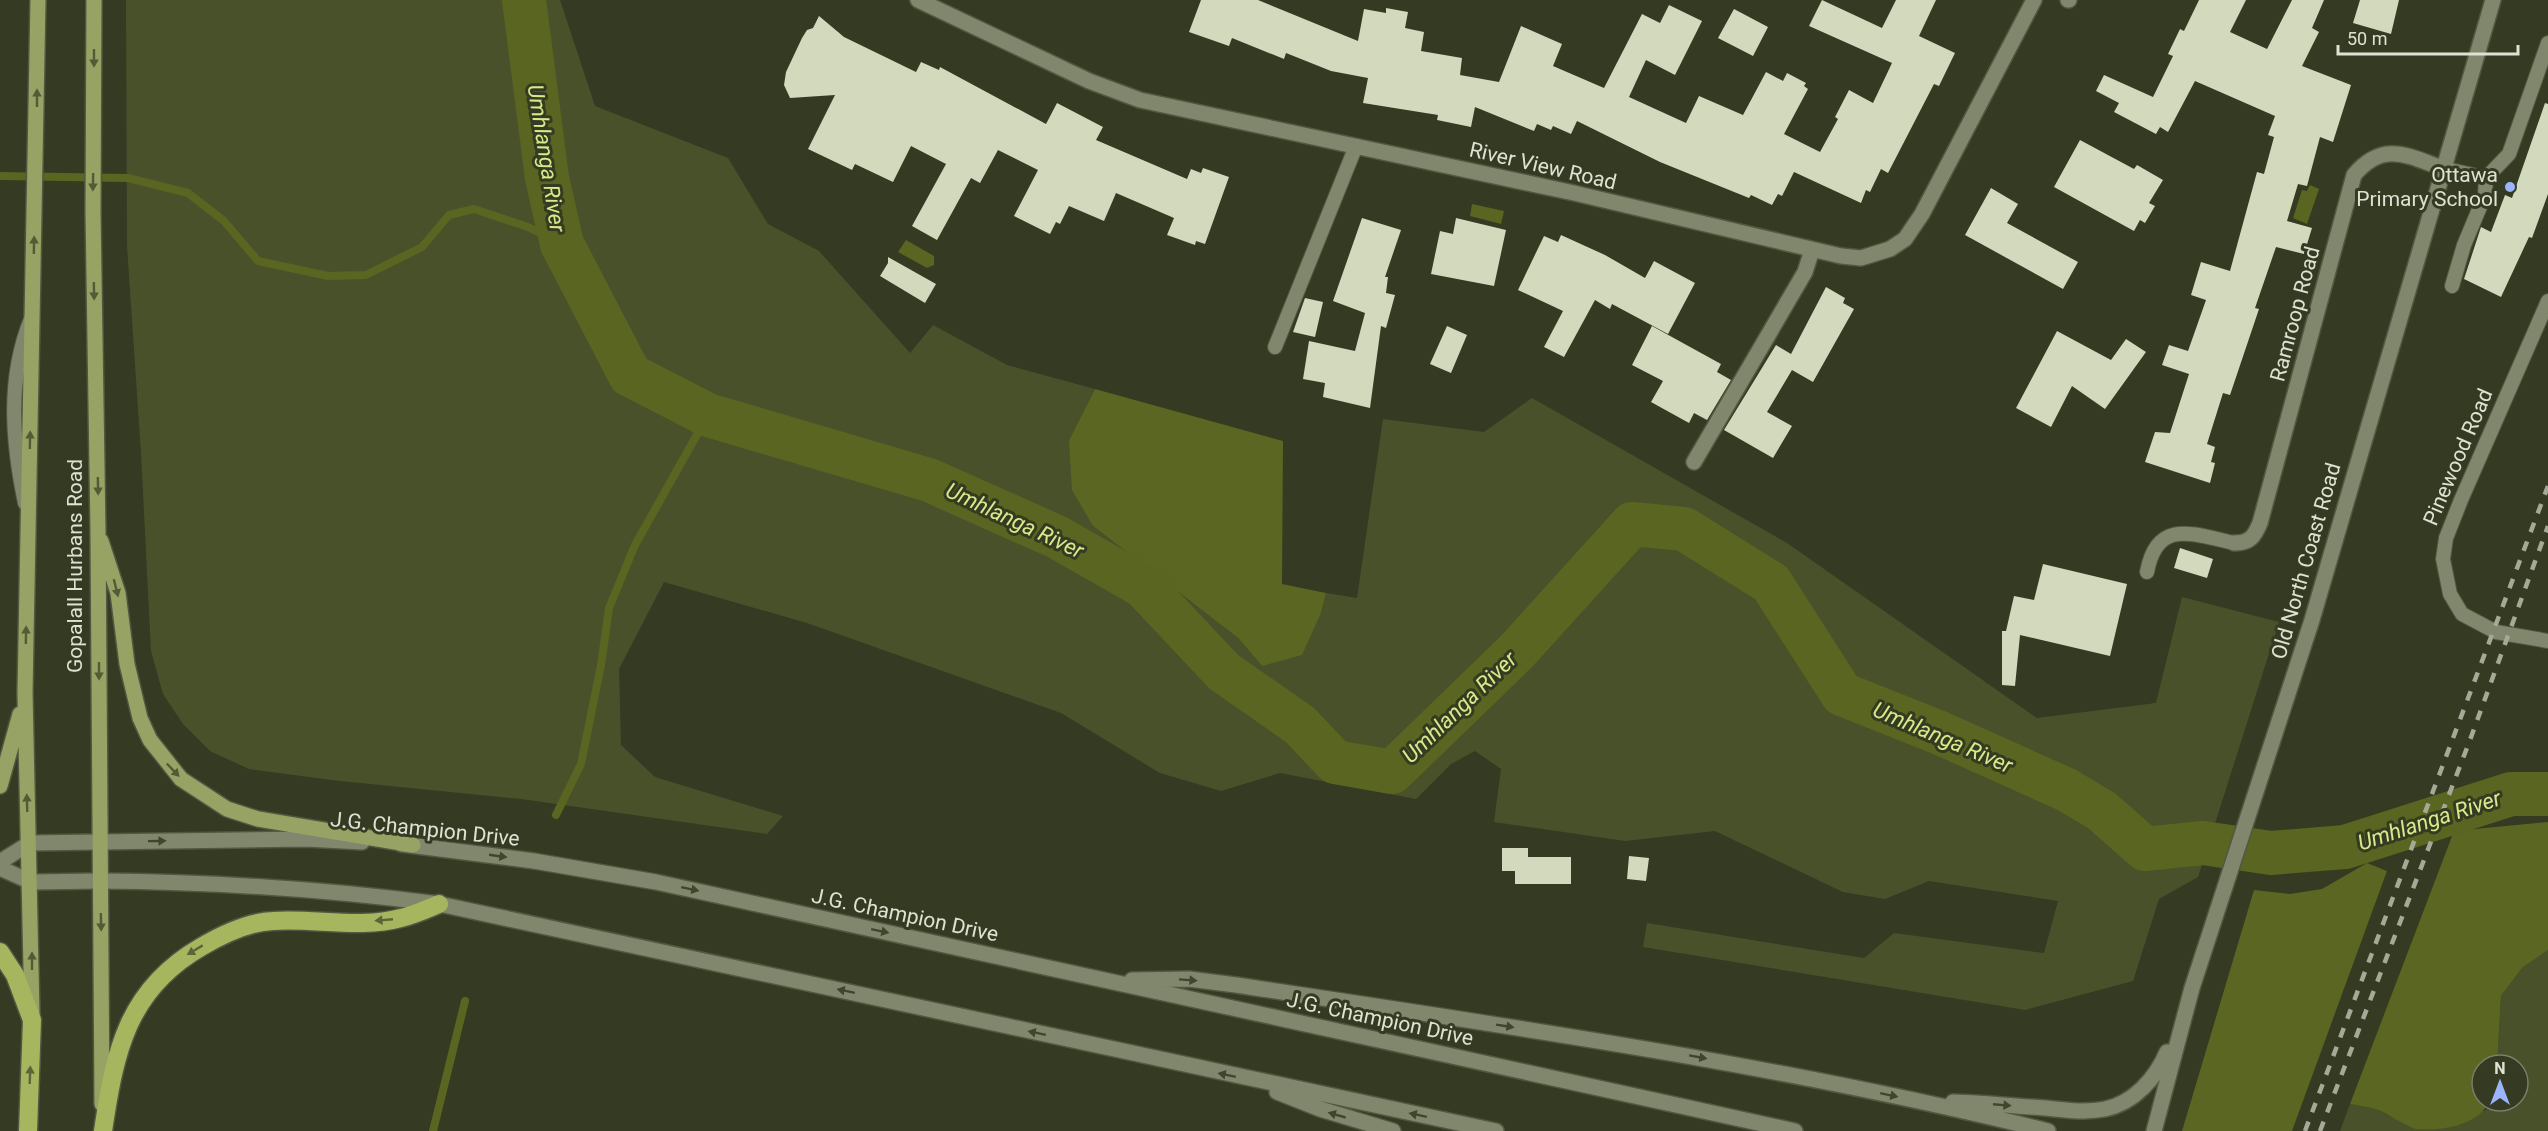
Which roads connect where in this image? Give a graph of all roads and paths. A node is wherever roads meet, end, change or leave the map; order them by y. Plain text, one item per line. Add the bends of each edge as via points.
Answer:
1 (38, 0) edge
2 (94, 0) edge
3 (918, 0) edge
4 (2034, 0) edge
5 (2493, 0) edge
6 (2548, 43) edge
7 (1356, 147) junction
8 (2442, 168) junction
9 (2486, 178) junction
10 (1812, 250) junction
11 (2452, 286) dead end
12 (2548, 301) edge
13 (1275, 347) dead end
14 (1694, 462) dead end
15 (98, 532) junction
16 (2234, 543) joint
17 (2147, 572) dead end
18 (2548, 641) edge
19 (25, 693) junction
20 (0, 786) edge
21 (98, 842) junction
22 (30, 843) junction
23 (413, 845) junction
24 (0, 862) edge
25 (0, 867) edge
26 (100, 881) junction
27 (31, 882) junction
28 (439, 904) junction
29 (0, 952) edge
30 (1108, 981) junction
31 (2192, 988) junction
32 (32, 1020) junction
33 (1261, 1082) junction
34 (1922, 1102) junction
35 (103, 1130) edge
36 (28, 1131) edge
37 (1393, 1131) edge
38 (1496, 1131) edge
39 (1795, 1131) edge
40 (2048, 1131) edge
41 (2154, 1131) edge

19 -> 1 main road
2 -> 15 main road, Gopalall Hurbans Road
3 - 7 street, River View Road via 1122,94
4 - 10 street, River View Road via 1922,214 1905,239 1890,249 1861,258
5 - 8 street, Old North Coast Road
6 - 9 lane via 2509,154
7 - 10 street, River View Road via 1574,193
7 - 13 lane
8 - 9 lane
8 - 16 street, Ramroop Road via 2402,154 2386,154 2374,156 2354,175 2260,523 2254,537 2246,543
8 - 31 street, Old North Coast Road via 2312,620
9 - 11 lane via 2485,195
10 - 14 street via 1805,272
12 - 18 lane, Pinewood Road via 2461,500 2446,538 2443,559 2450,594 2462,614 2496,632
15 -> 21 main road, Gopalall Hurbans Road
15 -> 23 main road via 118,593 140,718 155,747 181,779 226,809 258,819
16 - 17 lane via 2174,532 2160,540 2151,552
19 - 20 main road
22 -> 19 main road
21 - 22 street, J.G. Champion Drive
21 -> 23 street, J.G. Champion Drive via 306,839
21 - 26 main road, Gopalall Hurbans Road
22 - 24 street
22 - 27 main road
23 -> 30 street, J.G. Champion Drive via 656,882
25 - 27 street
26 - 27 street
26 - 28 street via 343,891
26 -> 35 main road, Gopalall Hurbans Road
32 -> 27 main road
33 -> 28 street
28 -> 35 highway via 399,919 272,921 249,925 216,937 174,962 146,992 129,1021 118,1054
29 - 32 highway via 15,975
30 -> 34 street via 1189,979 1248,987 1666,1051
30 - 39 street, J.G. Champion Drive
34 -> 31 street via 2078,1111 2122,1103 2158,1072
31 - 41 street, Old North Coast Road
36 -> 32 highway
37 -> 33 street via 1320,1109
38 -> 33 street
34 - 40 street

